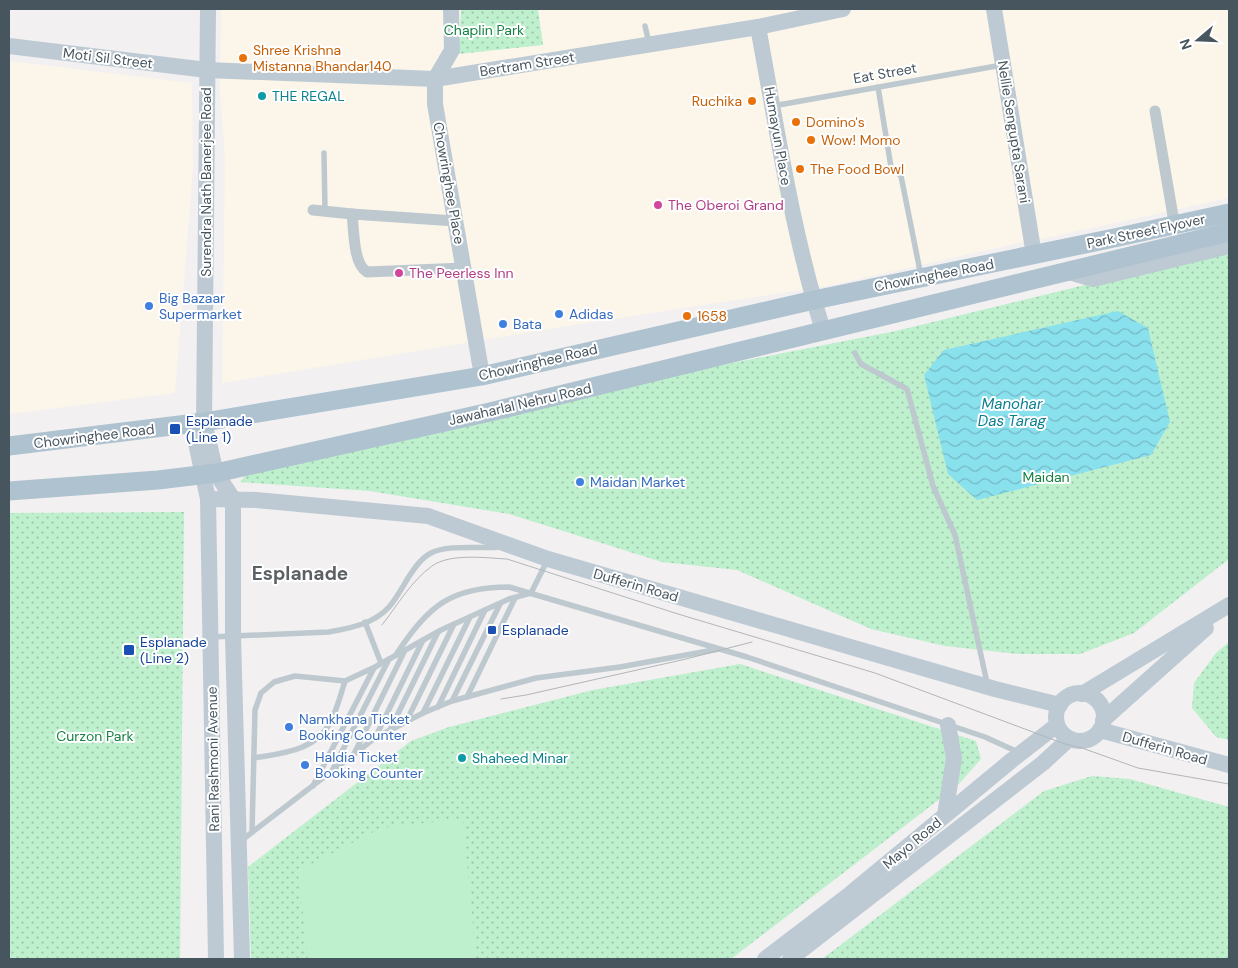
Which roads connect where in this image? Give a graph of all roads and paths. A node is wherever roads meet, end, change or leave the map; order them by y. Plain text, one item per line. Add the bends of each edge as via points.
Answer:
1 (208, 9) edge
2 (451, 9) edge
3 (843, 9) edge
4 (994, 9) edge
5 (645, 26) dead end
6 (758, 27) junction
7 (649, 45) junction
8 (9, 49) edge
9 (1002, 65) junction
10 (207, 70) junction
11 (435, 79) junction
12 (878, 87) junction
13 (773, 106) junction
14 (1155, 111) dead end
15 (324, 153) dead end
16 (1229, 204) edge
17 (313, 210) dead end
18 (326, 211) junction
19 (1229, 213) edge
20 (352, 214) junction
21 (1173, 216) junction
22 (455, 221) junction
23 (1229, 232) edge
24 (1229, 246) edge
25 (1062, 249) junction
26 (1034, 255) junction
27 (464, 268) junction
28 (1069, 272) junction
29 (921, 278) junction
30 (814, 300) junction
31 (823, 330) junction
32 (855, 353) dead end
33 (482, 376) junction
34 (198, 423) junction
35 (9, 446) edge
36 (209, 474) junction
37 (9, 491) edge
38 (208, 499) junction
39 (233, 499) junction
40 (512, 546) junction
41 (548, 560) junction
42 (530, 593) junction
43 (515, 598) junction
44 (500, 604) junction
45 (1229, 606) edge
46 (485, 610) junction
47 (470, 617) junction
48 (366, 622) junction
49 (454, 624) junction
50 (438, 632) junction
51 (211, 637) junction
52 (233, 637) junction
53 (422, 640) junction
54 (405, 649) junction
55 (721, 649) junction
56 (397, 653) junction
57 (390, 658) junction
58 (381, 663) junction
59 (374, 667) junction
60 (345, 681) junction
61 (988, 687) junction
62 (1082, 694) junction
63 (467, 697) junction
64 (452, 701) junction
65 (1060, 705) junction
66 (438, 707) junction
67 (423, 713) junction
68 (407, 720) junction
69 (948, 725) junction
70 (1057, 725) junction
71 (1102, 725) junction
72 (390, 729) junction
73 (375, 738) junction
74 (1069, 739) junction
75 (1020, 753) junction
76 (353, 756) junction
77 (254, 758) junction
78 (1229, 766) edge
79 (332, 773) junction
80 (312, 788) junction
81 (945, 815) junction
82 (252, 832) junction
83 (215, 840) junction
84 (239, 843) junction
85 (216, 959) edge
86 (242, 959) edge
87 (765, 959) edge
88 (790, 959) edge

1 - 10 main road, Surendra Nath Banerjee Road
2 - 11 main road via 452,50
3 - 6 main road, Bertram Street
4 - 9 main road, Nellie Sengupta Sarani
5 - 7 lane
6 - 7 main road, Bertram Street
6 - 13 main road, Humayun Place
7 - 11 main road, Bertram Street
8 - 10 main road, Moti Sil Street
9 - 12 lane, Eat Street
9 - 26 main road, Nellie Sengupta Sarani
10 - 11 main road, Bertram Street
10 - 34 main road, Surendra Nath Banerjee Road
11 - 22 main road, Chowringhee Place via 435,104
12 - 13 lane, Eat Street
12 - 29 lane via 891,167 901,176
13 - 30 main road, Humayun Place via 796,231
14 - 21 street
15 - 18 lane
16 - 21 main road
17 - 18 street
18 - 20 street
19 - 25 main road, Park Street Flyover
20 - 22 street
20 - 27 street via 358,258 367,272
21 - 25 main road via 1081,236
22 - 27 main road, Chowringhee Place
23 - 28 main road, Park Street Flyover
24 - 28 main road via 1093,279
25 - 26 main road, Chowringhee Road
26 - 29 main road, Chowringhee Road
27 - 33 main road, Chowringhee Place
28 - 31 main road, Chowringhee Road
29 - 30 main road, Chowringhee Road
30 - 31 main road, Humayun Place
30 - 33 main road, Chowringhee Road
31 - 36 main road, Jawaharlal Nehru Road via 490,412
32 - 61 lane via 861,364 907,389 933,486 955,535
33 - 34 main road, Chowringhee Road
34 - 35 main road, Chowringhee Road
34 - 36 main road, Surendra Nath Banerjee Road
36 - 37 main road
36 - 38 main road, Surendra Nath Banerjee Road
36 - 39 main road
38 - 39 main road, Dufferin Road
38 - 51 main road, Rani Rashmoni Avenue
39 - 40 main road, Dufferin Road via 428,516
39 - 52 main road
40 - 41 main road, Dufferin Road
40 - 48 lane via 450,548 432,552 416,566 389,607
41 - 42 lane
41 - 61 main road, Dufferin Road
42 - 43 lane
42 - 55 lane
42 - 56 lane via 509,587 460,592 433,609 415,627
43 - 44 lane
43 - 63 lane
44 - 46 lane
44 - 64 lane
45 - 62 main road
45 - 71 main road
46 - 47 lane
46 - 66 lane
47 - 49 lane
47 - 67 lane
48 - 52 lane via 329,632
48 - 58 lane
49 - 50 lane
49 - 68 lane
50 - 53 lane
50 - 72 lane
51 - 52 lane
51 - 83 main road, Rani Rashmoni Avenue
52 - 84 main road
53 - 54 lane
53 - 73 lane
54 - 56 lane
54 - 76 lane
55 - 63 lane via 536,678
55 - 69 lane
56 - 57 lane
57 - 58 lane
57 - 79 lane
58 - 59 lane
59 - 60 lane
59 - 80 lane
60 - 77 lane via 331,722 318,740 293,751
60 - 77 lane via 294,676 274,682 260,693 255,710
61 - 65 main road, Dufferin Road
62 - 65 main road via 1069,696
62 - 71 main road via 1099,704
63 - 64 lane
64 - 66 lane
65 - 70 main road
66 - 67 lane
67 - 68 lane
68 - 72 lane
69 - 75 lane
69 - 81 main road via 954,758
70 - 74 main road
70 - 75 main road, Mayo Road
71 - 74 main road via 1096,735 1084,741
71 - 78 main road, Dufferin Road
72 - 73 lane
73 - 76 lane
74 - 88 main road, Mayo Road
75 - 81 main road, Mayo Road
76 - 79 lane
77 - 82 lane
79 - 80 lane
80 - 82 lane
81 - 87 main road, Mayo Road
82 - 84 lane
83 - 84 main road
83 - 85 main road, Rani Rashmoni Avenue
84 - 86 main road

